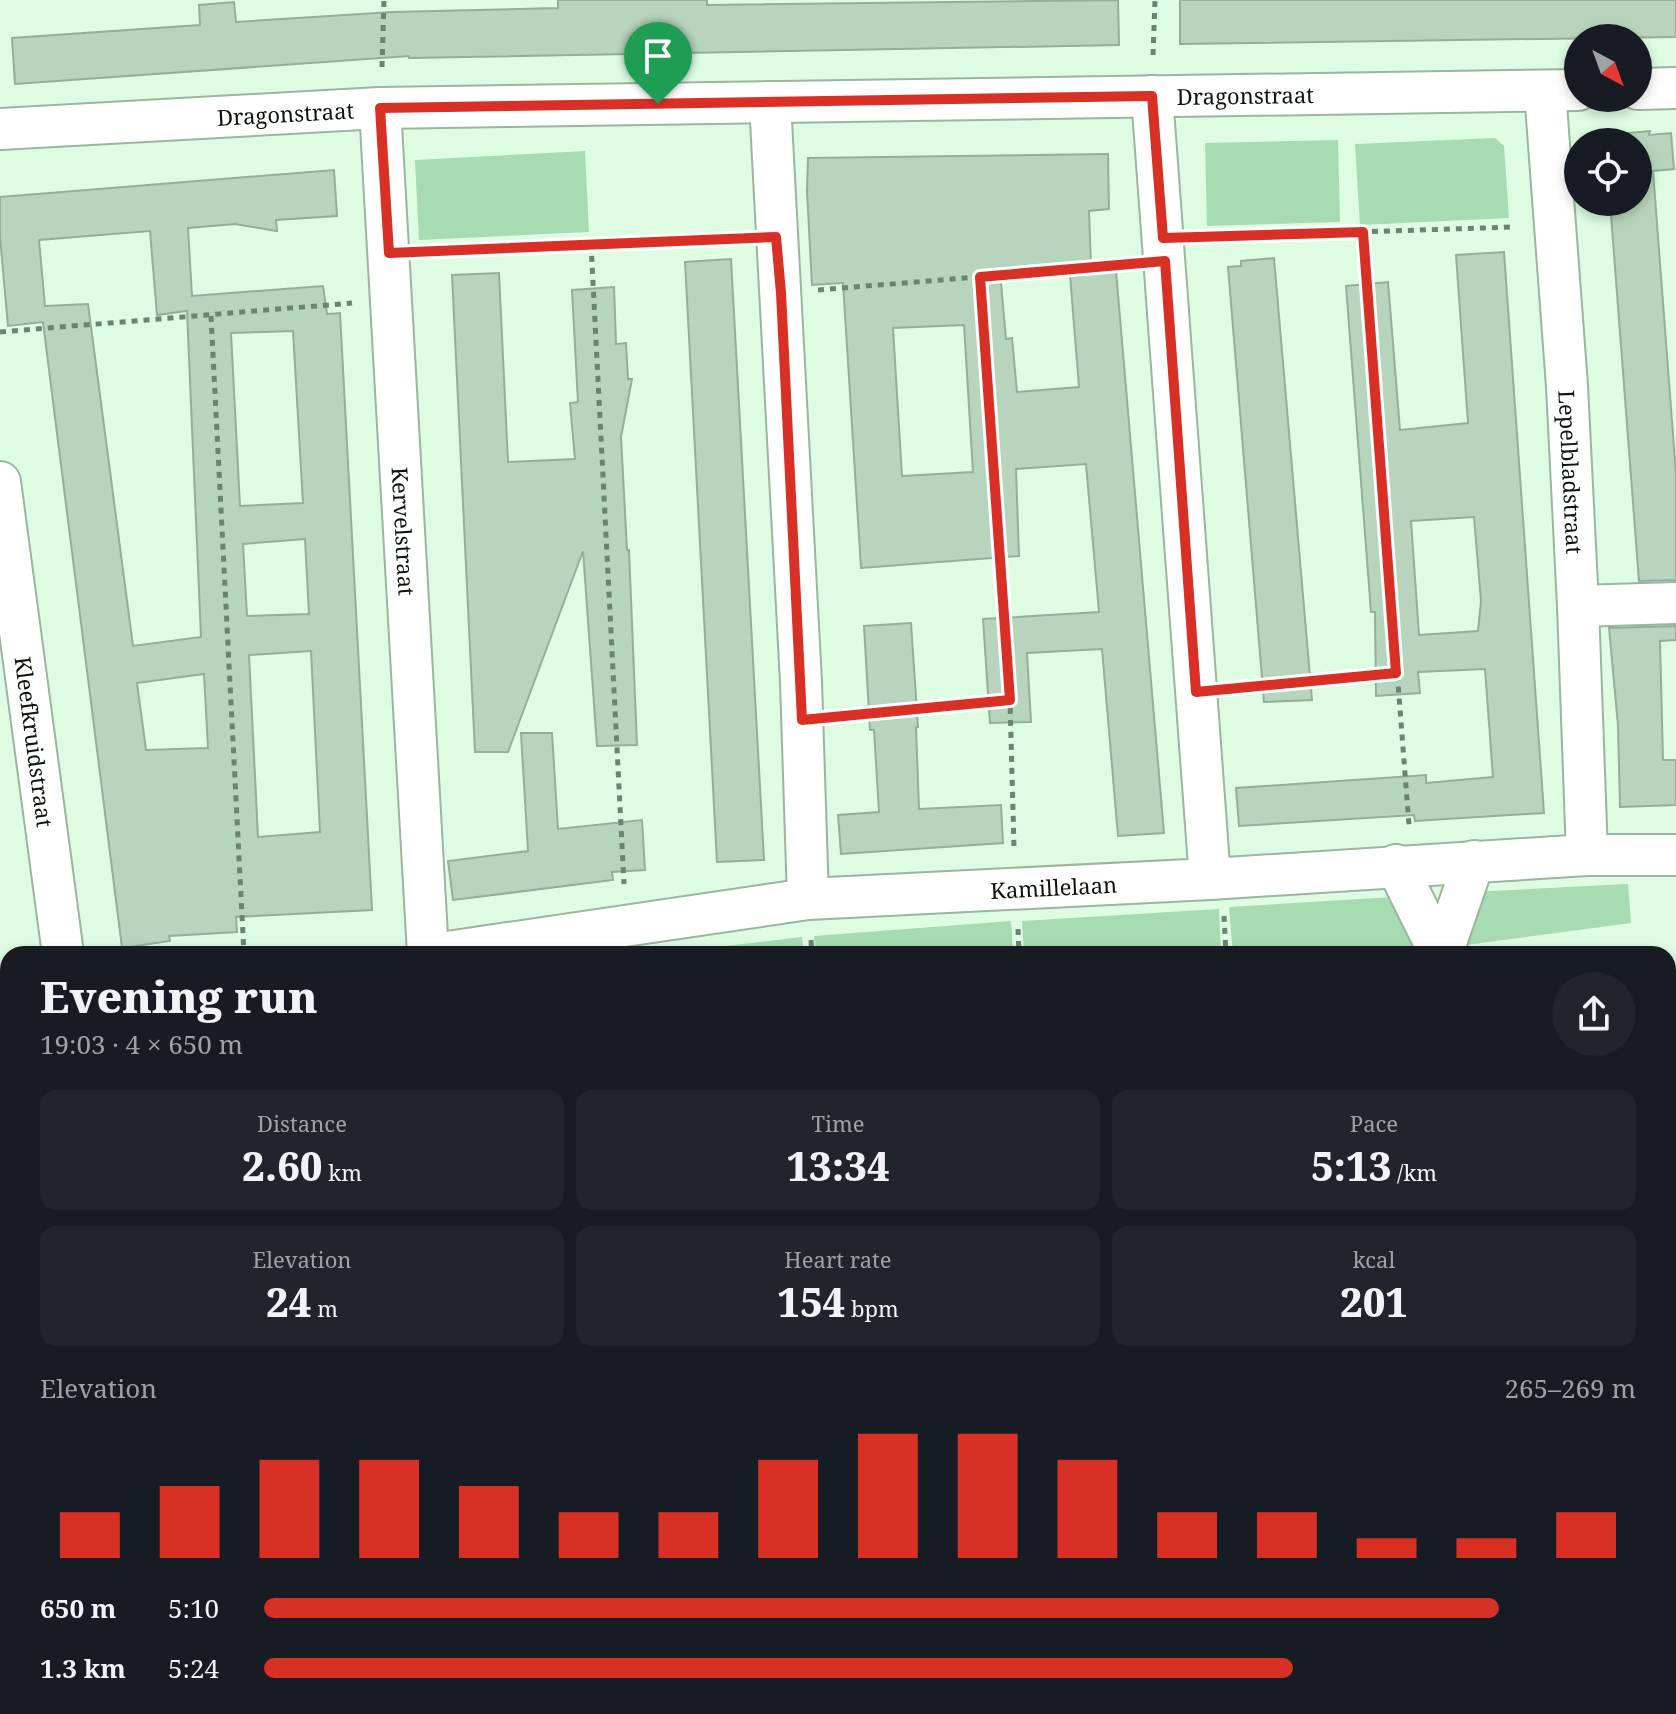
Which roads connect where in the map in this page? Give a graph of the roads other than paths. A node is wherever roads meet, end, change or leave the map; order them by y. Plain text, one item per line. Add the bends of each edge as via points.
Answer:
1 (1676, 88) edge
2 (1652, 89) edge
3 (1562, 90) edge
4 (1152, 96) junction
5 (770, 102) junction
6 (380, 108) junction
7 (0, 129) edge
8 (1, 495) edge
9 (1676, 603) edge
10 (1578, 606) junction
11 (1587, 855) junction
12 (1676, 855) edge
13 (1474, 861) junction
14 (1404, 865) junction
15 (1210, 879) junction
16 (808, 899) junction
17 (62, 946) edge
18 (431, 946) edge
19 (485, 946) edge
20 (1438, 946) edge
21 (1444, 946) edge

1 - 2 street
3 - 4 street, Dragonstraat
3 - 10 street, Lepelbladstraat via 1553,225
4 - 5 street, Dragonstraat
4 - 15 street
5 - 6 street, Dragonstraat
5 - 16 street
6 - 7 street, Dragonstraat
6 - 18 street, Kervelstraat
8 - 17 street, Kleefkruidstraat
9 - 10 street
10 - 11 street, Lepelbladstraat
11 - 12 street, Kamillelaan
11 - 13 street, Kamillelaan
13 - 14 street, Kamillelaan
13 - 21 street
14 - 15 street, Kamillelaan
14 - 20 street
15 - 16 street, Kamillelaan
16 - 19 street, Kamillelaan

